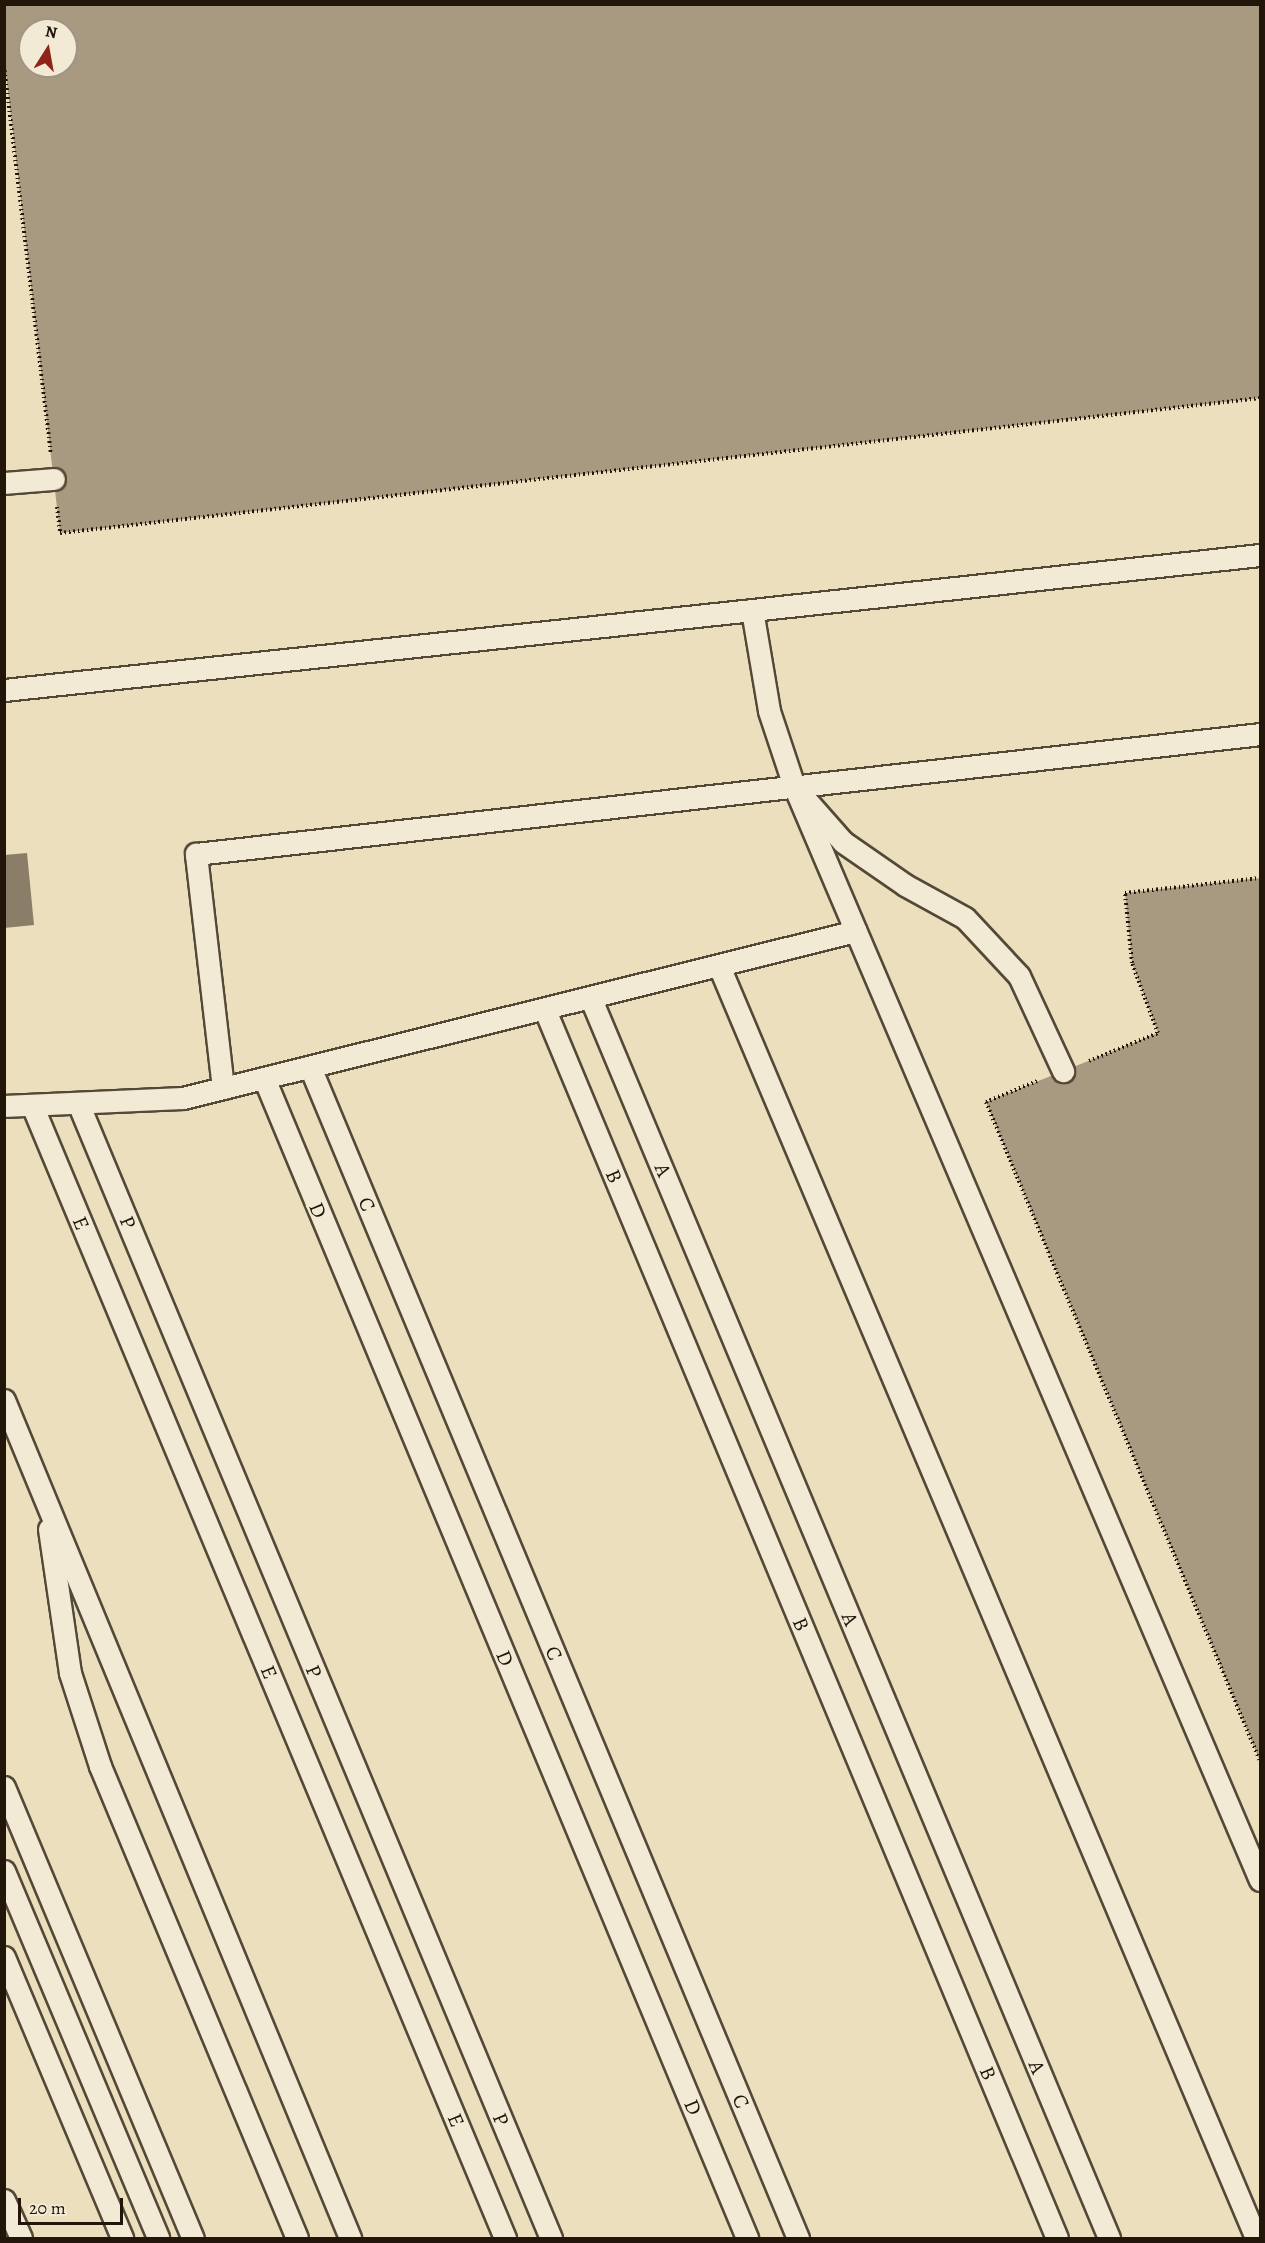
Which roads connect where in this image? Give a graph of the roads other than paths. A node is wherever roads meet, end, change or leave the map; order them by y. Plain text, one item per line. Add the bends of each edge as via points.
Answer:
1 (54, 479) road end
2 (4, 483) edge
3 (1260, 555) edge
4 (752, 610) junction
5 (4, 690) edge
6 (1260, 734) edge
7 (794, 786) junction
8 (856, 931) junction
9 (719, 966) junction
10 (591, 999) junction
11 (545, 1010) junction
12 (310, 1067) junction
13 (1064, 1071) road end
14 (264, 1078) junction
15 (223, 1088) junction
16 (78, 1103) junction
17 (32, 1105) junction
18 (4, 1106) edge
19 (4, 1400) edge
20 (44, 1496) junction
21 (4, 1787) edge
22 (4, 1871) edge
23 (1260, 1880) edge
24 (4, 1957) edge
25 (4, 2200) edge
26 (21, 2238) edge
27 (122, 2238) edge
28 (158, 2238) edge
29 (193, 2238) edge
30 (297, 2238) edge
31 (350, 2238) edge
32 (505, 2238) edge
33 (551, 2238) edge
34 (747, 2238) edge
35 (798, 2238) edge
36 (1057, 2238) edge
37 (1108, 2238) edge
38 (1256, 2238) edge

1 - 2 lane
3 - 4 lane
4 - 5 lane
4 - 7 lane via 769,711
6 - 7 lane
7 - 8 lane
7 - 13 lane via 843,842 905,885 965,918 1018,976
7 - 15 lane via 196,854
8 - 9 lane
8 - 23 lane
9 - 10 lane
9 - 38 lane
10 - 11 lane
10 - 37 lane, A
11 - 12 lane
11 - 36 lane, B
12 - 14 lane
12 - 35 lane, C
14 - 15 lane
14 - 34 lane, D
15 - 16 lane via 183,1098
16 - 17 lane
16 - 33 lane, P
17 - 18 lane
17 - 32 lane, E
19 - 20 lane
20 - 30 lane via 70,1673 100,1766
20 - 31 lane
21 - 29 lane
22 - 28 lane
24 - 27 lane
25 - 26 lane

